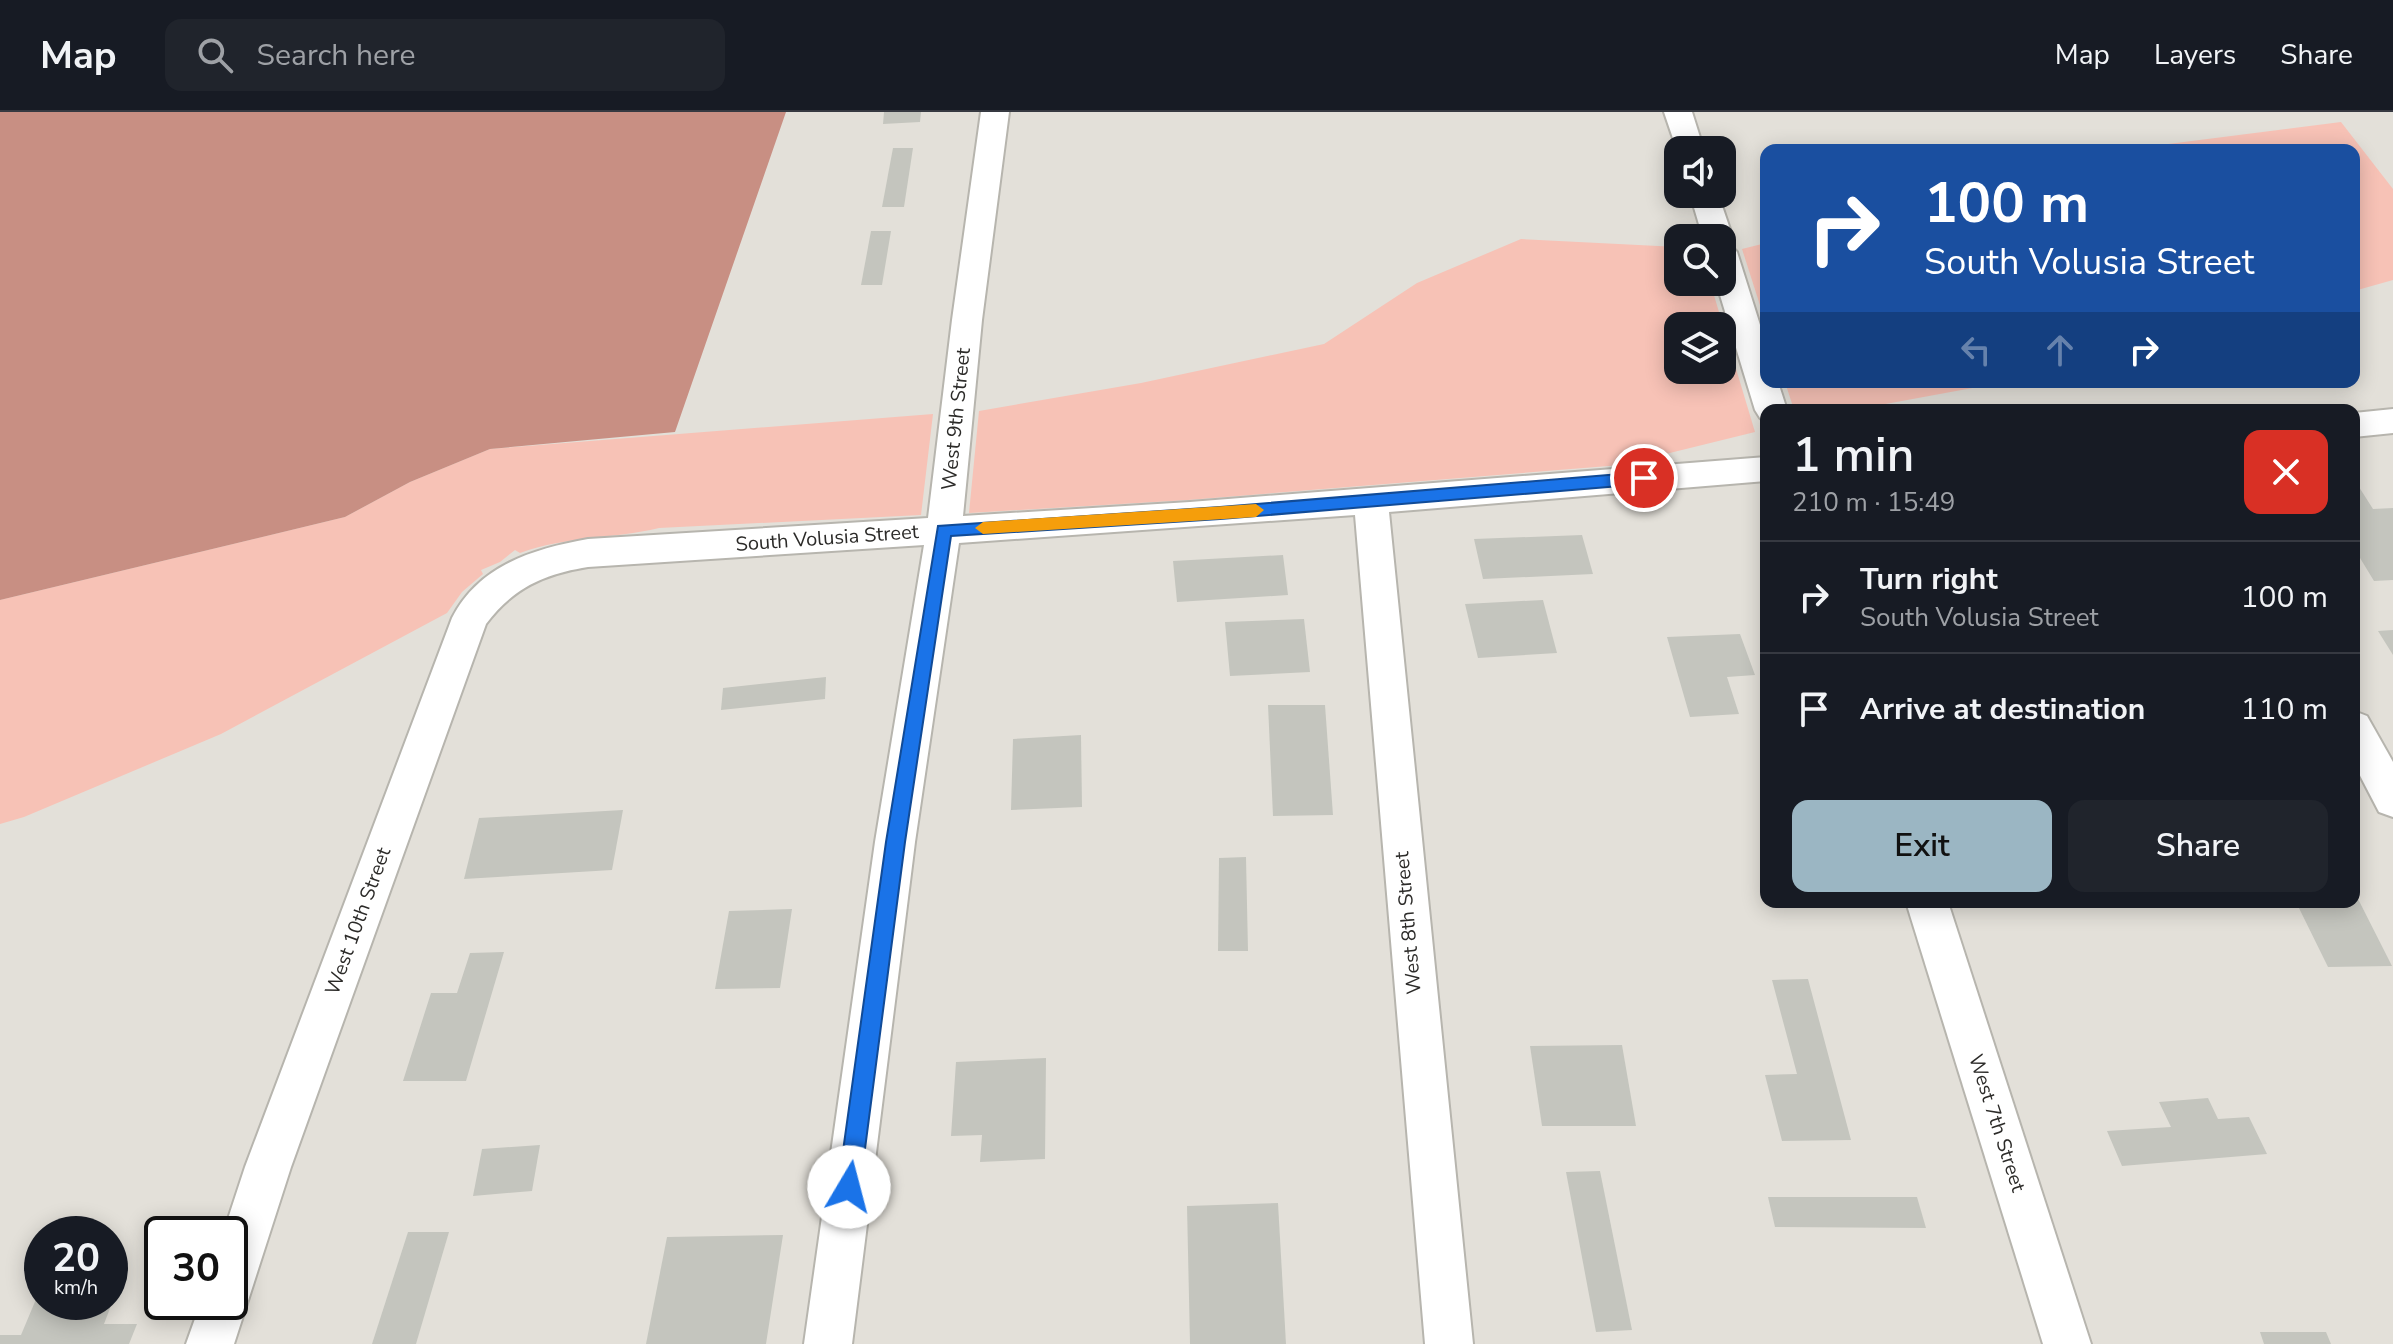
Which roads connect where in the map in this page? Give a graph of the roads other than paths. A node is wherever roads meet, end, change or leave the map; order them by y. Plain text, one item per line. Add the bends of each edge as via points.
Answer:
1 (995, 112) edge
2 (1678, 112) edge
3 (1686, 136) edge
4 (1736, 296) edge
5 (1760, 375) edge
6 (2393, 421) edge
7 (2360, 424) edge
8 (1760, 470) edge
9 (1371, 502) junction
10 (944, 530) junction
11 (514, 574) joint
12 (2360, 738) edge
13 (2393, 800) edge
14 (1929, 908) edge
15 (248, 1229) edge
16 (219, 1320) edge
17 (210, 1344) edge
18 (828, 1344) edge
19 (1449, 1344) edge
20 (2067, 1344) edge

1 - 10 street, West 9th Street
2 - 3 street
4 - 5 street
6 - 7 street
8 - 9 street, South Volusia Street
9 - 10 street, South Volusia Street
9 - 19 street, West 8th Street
10 - 11 street, South Volusia Street via 588,553 547,559
10 - 18 street, West 9th Street via 895,842
11 - 15 street, West 10th Street via 485,596 470,618
12 - 13 street
14 - 20 street, West 7th Street
16 - 17 street

